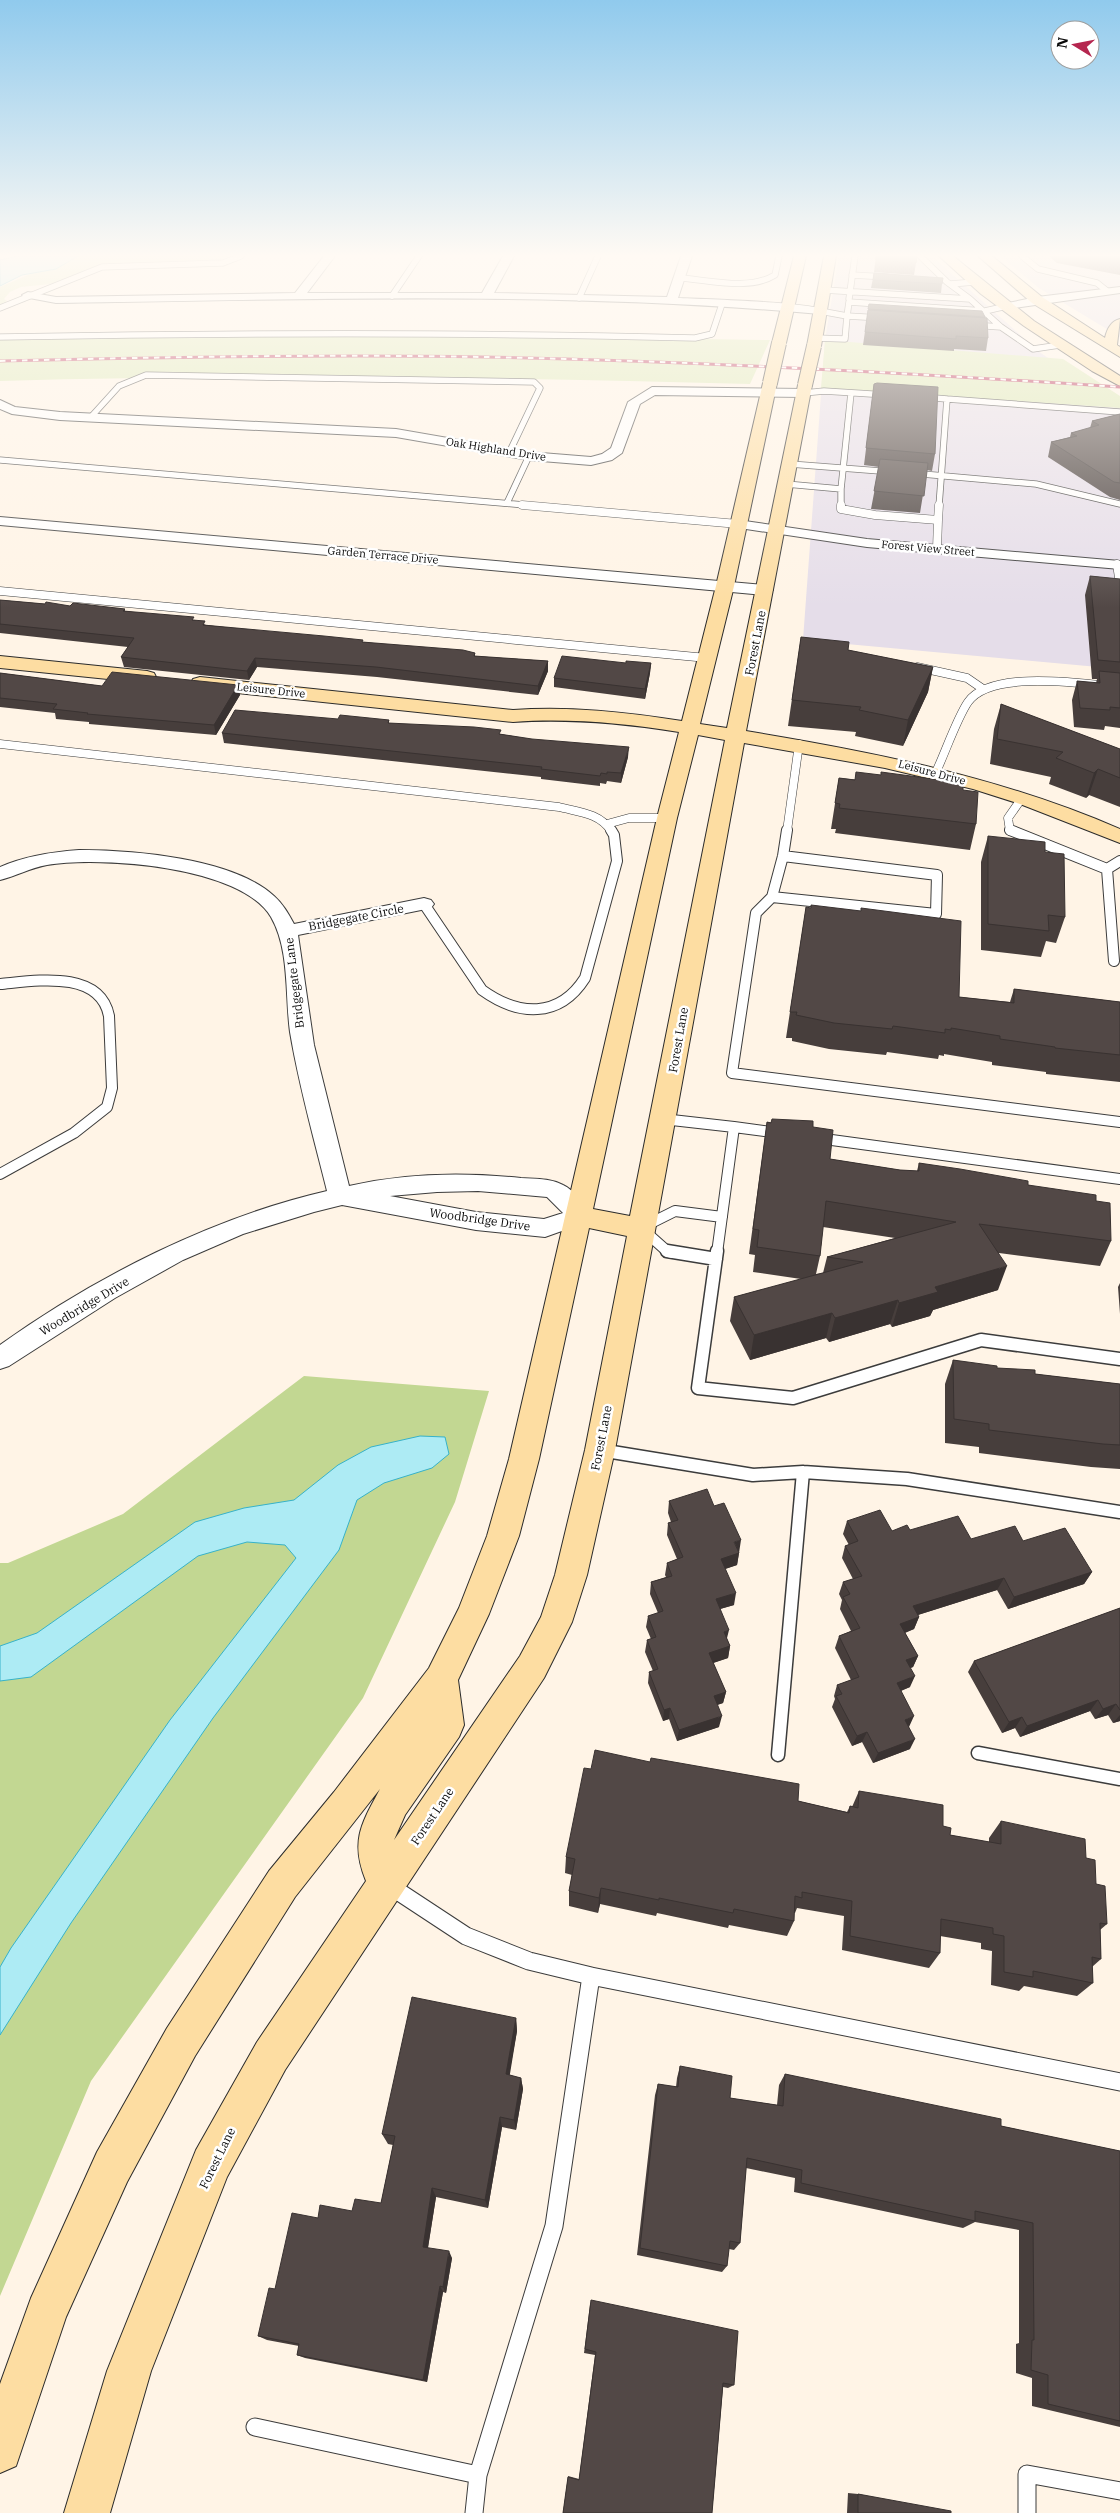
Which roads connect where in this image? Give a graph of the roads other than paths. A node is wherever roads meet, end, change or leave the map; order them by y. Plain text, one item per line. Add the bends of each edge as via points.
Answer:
1 (772, 373) edge
2 (808, 373) edge
3 (1105, 373) edge
4 (1120, 382) edge
5 (769, 388) junction
6 (805, 389) junction
7 (851, 392) junction
8 (899, 396) edge
9 (918, 397) edge
10 (947, 399) junction
11 (0, 404) edge
12 (1120, 412) edge
13 (90, 418) junction
14 (509, 453) junction
15 (529, 456) junction
16 (0, 460) edge
17 (790, 464) junction
18 (843, 468) junction
19 (942, 475) junction
20 (786, 484) junction
21 (841, 489) junction
22 (507, 503) junction
23 (1120, 504) edge
24 (938, 520) junction
25 (0, 521) edge
26 (738, 524) junction
27 (777, 530) junction
28 (937, 549) junction
29 (1118, 564) edge
30 (1120, 585) edge
31 (725, 586) junction
32 (765, 590) junction
33 (0, 591) edge
34 (706, 658) junction
35 (0, 662) edge
36 (906, 666) edge
37 (1120, 687) edge
38 (984, 689) junction
39 (688, 734) junction
40 (737, 736) junction
41 (0, 744) edge
42 (799, 744) junction
43 (936, 772) junction
44 (1022, 798) junction
45 (667, 818) junction
46 (607, 824) junction
47 (1120, 837) edge
48 (783, 856) junction
49 (1120, 862) edge
50 (1107, 869) junction
51 (0, 874) edge
52 (772, 898) junction
53 (424, 904) joint
54 (288, 931) junction
55 (1114, 961) dead end
56 (0, 984) edge
57 (663, 1119) junction
58 (1120, 1122) edge
59 (734, 1127) junction
60 (0, 1174) edge
61 (1120, 1179) edge
62 (340, 1196) junction
63 (579, 1216) junction
64 (722, 1217) junction
65 (641, 1228) junction
66 (716, 1259) junction
67 (0, 1359) edge
68 (1120, 1359) edge
69 (600, 1450) junction
70 (802, 1472) junction
71 (1120, 1512) edge
72 (441, 1679) junction
73 (978, 1753) dead end
74 (778, 1755) dead end
75 (1120, 1779) edge
76 (386, 1884) junction
77 (591, 1976) junction
78 (1120, 2082) edge
79 (254, 2427) dead end
80 (0, 2450) edge
81 (478, 2475) junction
82 (1120, 2491) edge
83 (90, 2500) edge
84 (474, 2513) edge
85 (1027, 2513) edge

1 - 5 main road, bridge
2 - 6 main road, Forest Lane, bridge
3 - 4 main road
5 - 6 street, Oak Highland Drive
5 - 15 street, Oak Highland Drive via 652,390 634,402 617,450 608,457 591,460
5 - 26 main road
6 - 7 lane
6 - 17 main road, Forest Lane
7 - 8 lane
7 - 18 lane
9 - 10 lane
10 - 12 lane
10 - 19 lane
11 - 13 street, Oak Highland Drive via 35,414
13 - 14 street, Oak Highland Drive via 396,433
13 - 14 lane via 114,388 125,380 146,375 534,382 540,388
14 - 15 street, Oak Highland Drive
15 - 22 lane
16 - 22 lane
17 - 18 lane
17 - 20 main road, Forest Lane
18 - 19 lane
18 - 21 lane
19 - 23 lane via 1036,484
19 - 24 lane
20 - 21 lane
20 - 27 main road, Forest Lane
21 - 24 lane via 841,509
22 - 26 lane
24 - 28 lane
25 - 31 street, Garden Terrace Drive
26 - 27 street, Forest View Street
26 - 31 main road
27 - 28 street, Forest View Street
27 - 32 main road, Forest Lane
28 - 29 street, Forest View Street
29 - 30 lane
31 - 32 street, Garden Terrace Drive
31 - 34 main road
32 - 40 main road, Forest Lane
33 - 34 lane
34 - 39 main road
35 - 39 main road, Leisure Drive via 513,716 556,729
36 - 38 lane via 949,672
37 - 38 lane via 1012,682
38 - 43 lane via 968,701
39 - 40 main road, Leisure Drive
39 - 45 main road
40 - 42 main road, Leisure Drive
40 - 57 main road, Forest Lane via 713,847
41 - 46 lane via 560,806 584,811
42 - 43 main road, Leisure Drive
42 - 48 lane
43 - 44 main road, Leisure Drive
44 - 47 main road, Leisure Drive
44 - 50 lane via 1008,816 1007,827 1011,832
45 - 46 lane via 629,818
45 - 63 main road
46 - 53 lane via 614,835 617,861 585,978 580,990 563,1002 530,1010 511,1008 495,1001 482,990
48 - 52 lane
48 - 52 lane via 937,875 936,914
49 - 50 lane
50 - 55 lane
51 - 54 street, Bridgegate Lane via 31,862 83,856 152,861 197,869 236,880 260,894 279,912
52 - 58 lane via 756,913 732,1073
53 - 54 street, Bridgegate Circle
54 - 62 street, Bridgegate Lane via 302,1044
56 - 60 lane via 61,980 98,994 106,1006 112,1091 107,1107 90,1123
57 - 59 lane
57 - 65 main road, Forest Lane
59 - 61 lane
59 - 64 lane
62 - 63 street, Woodbridge Drive via 476,1220 546,1228
62 - 63 street, Woodbridge Drive via 452,1182 485,1182 555,1191
62 - 67 street, Woodbridge Drive via 199,1243 139,1272
63 - 65 main road
63 - 72 main road via 524,1459 503,1536 473,1614
64 - 65 lane via 675,1211
64 - 66 lane
65 - 66 lane via 668,1252
65 - 69 main road, Forest Lane
66 - 68 lane via 698,1388 793,1398 981,1340
69 - 70 lane via 753,1475
69 - 76 main road, Forest Lane via 556,1622 532,1667
70 - 71 lane via 907,1479
70 - 74 lane
72 - 76 main road via 447,1725 384,1818 375,1846 378,1868
72 - 80 main road via 348,1805 282,1884 181,2042 112,2167 46,2313
73 - 75 lane
76 - 77 lane via 466,1936 529,1961
76 - 83 main road, Forest Lane via 271,2056 211,2165 129,2371
77 - 78 lane
77 - 81 lane via 554,2226
79 - 81 lane
81 - 84 lane
82 - 85 lane via 1027,2474

